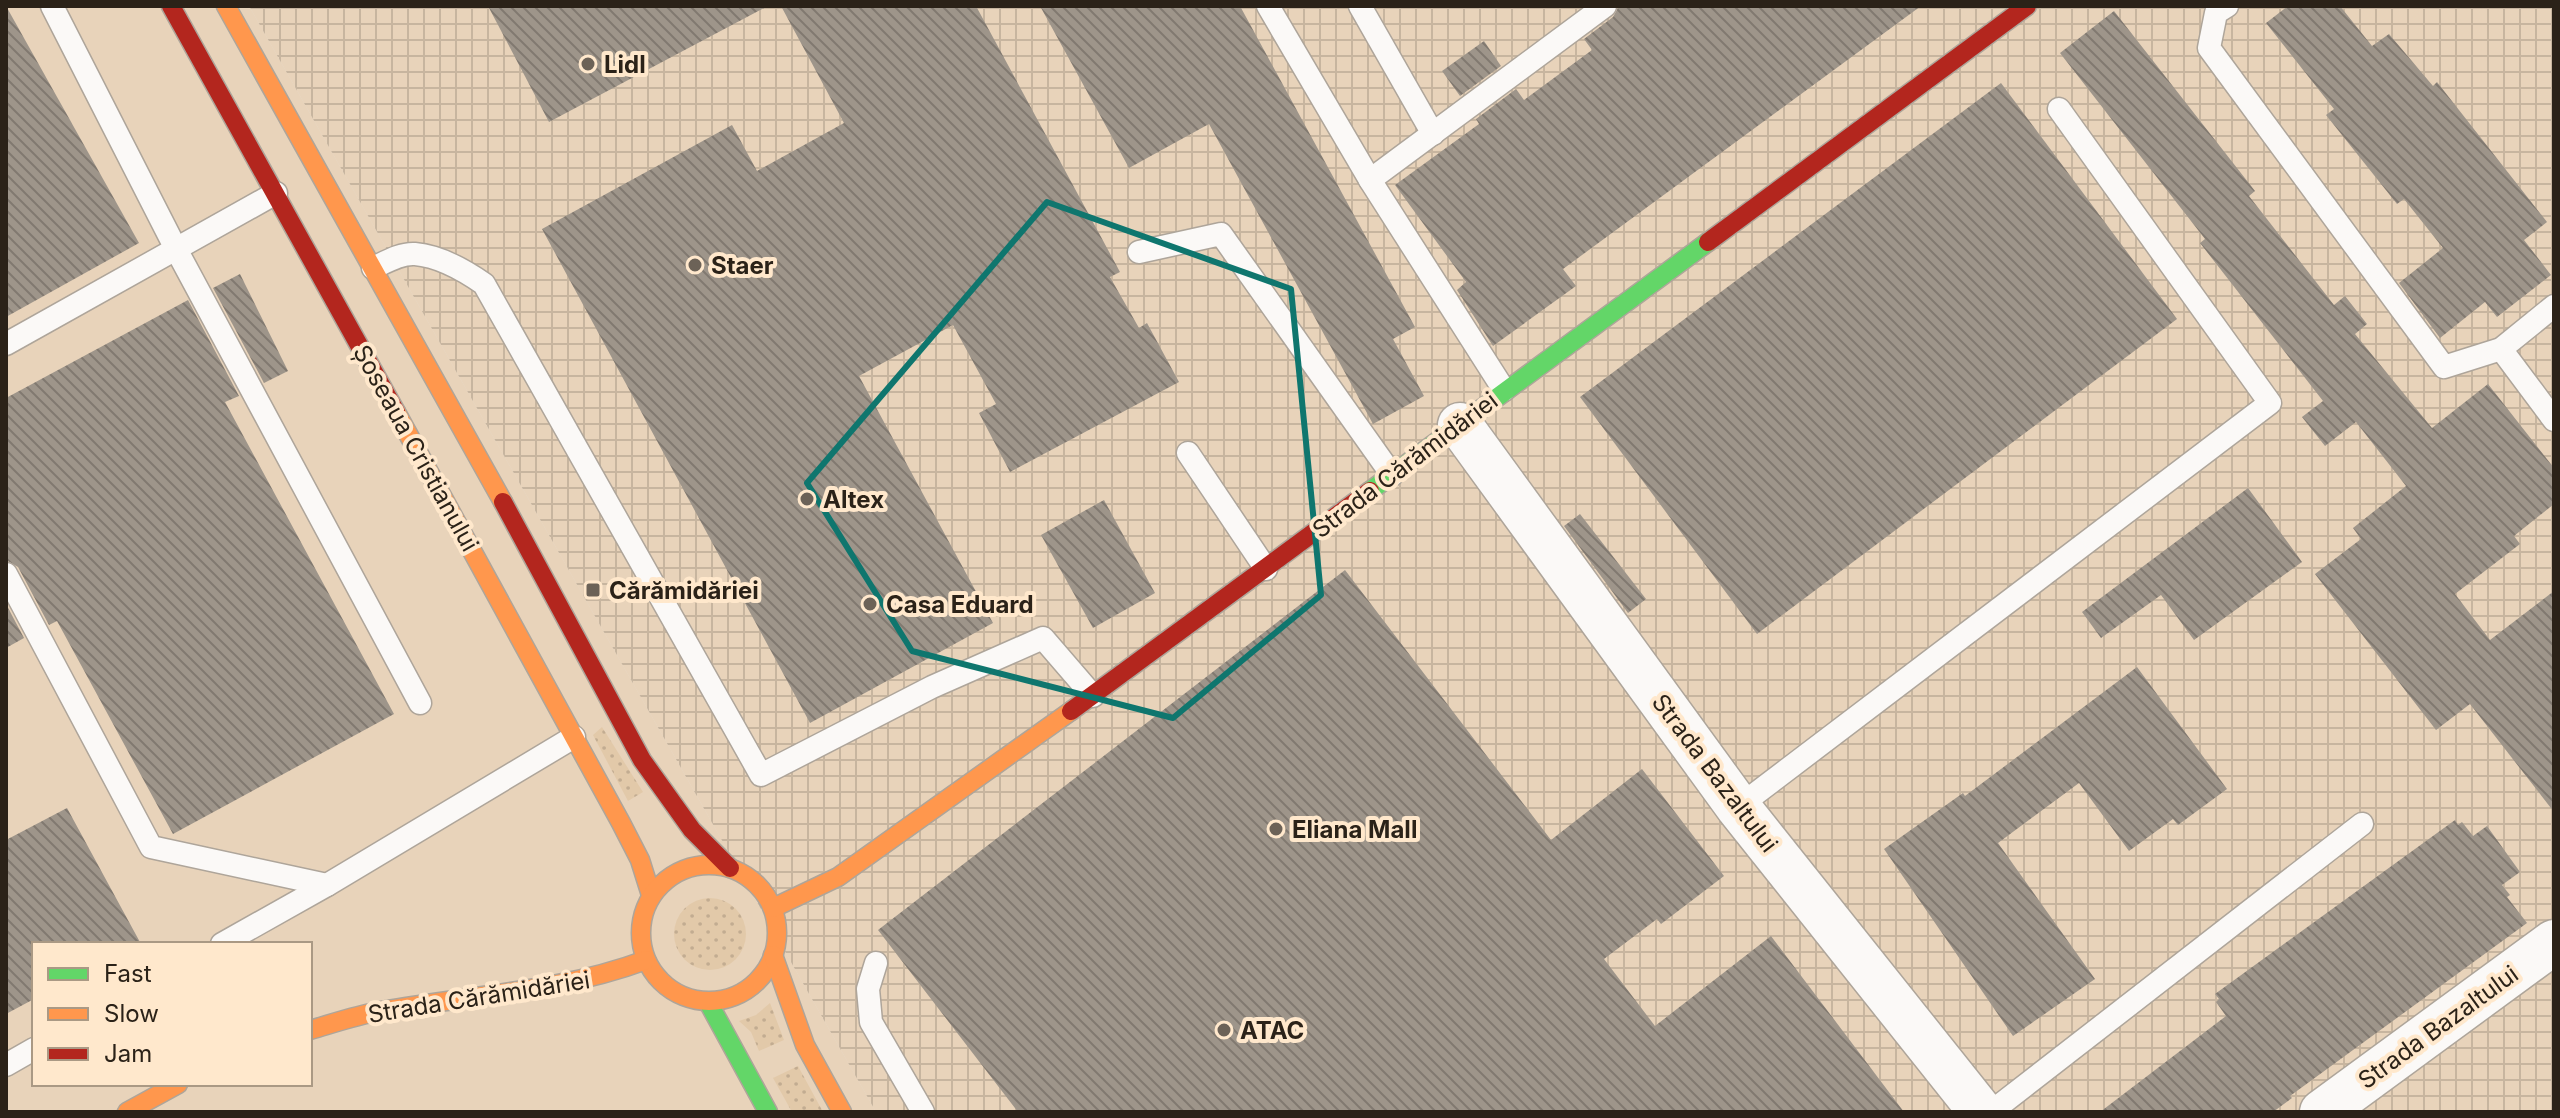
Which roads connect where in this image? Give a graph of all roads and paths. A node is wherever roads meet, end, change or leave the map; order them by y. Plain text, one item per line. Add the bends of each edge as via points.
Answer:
1 (52, 6) edge
2 (171, 6) edge
3 (226, 6) edge
4 (1268, 6) edge
5 (1360, 6) edge
6 (1605, 6) edge
7 (2027, 6) edge
8 (2227, 6) edge
9 (2059, 109) dead end
10 (1433, 134) junction
11 (1370, 180) junction
12 (276, 193) junction
13 (176, 249) junction
14 (1139, 252) dead end
15 (373, 268) junction
16 (2554, 306) edge
17 (6, 344) edge
18 (2501, 349) junction
19 (1504, 390) junction
20 (2554, 420) edge
21 (1460, 425) junction
22 (1188, 453) dead end
23 (1392, 475) junction
24 (1266, 569) junction
25 (6, 574) edge
26 (1093, 696) junction
27 (420, 703) dead end
28 (574, 737) junction
29 (1738, 807) junction
30 (2362, 824) dead end
31 (730, 868) junction
32 (327, 885) junction
33 (651, 895) junction
34 (773, 908) junction
35 (226, 942) edge
36 (2545, 952) edge
37 (773, 955) junction
38 (646, 960) junction
39 (876, 963) dead end
40 (708, 1002) junction
41 (312, 1029) edge
42 (32, 1050) edge
43 (6, 1065) edge
44 (174, 1086) edge
45 (2332, 1110) edge
46 (127, 1112) edge
47 (768, 1112) edge
48 (842, 1112) edge
49 (923, 1112) edge
50 (1981, 1112) edge
51 (1991, 1112) edge

1 - 13 lane
2 - 12 street, Șoseaua Cristianului
3 - 15 street, Șoseaua Cristianului
4 - 11 lane
5 - 10 lane
6 - 10 lane
7 - 19 street, Strada Cărămidăriei
8 - 18 lane via 2216,13 2209,48 2444,367
9 - 29 lane via 2270,403
10 - 11 lane
11 - 19 lane
12 - 13 lane
12 - 28 street, Șoseaua Cristianului
13 - 17 lane
13 - 27 lane
14 - 23 lane via 1221,234
15 - 26 lane via 414,254 462,268 484,284 761,775 932,687 1043,638
15 - 31 street, Șoseaua Cristianului via 642,760 692,830
16 - 18 lane
18 - 20 lane
19 - 21 street, Strada Cărămidăriei
21 - 23 street, Strada Cărămidăriei
21 - 29 street, Strada Bazaltului
22 - 24 lane
23 - 24 street, Strada Cărămidăriei
24 - 26 street, Strada Cărămidăriei
25 - 32 lane via 151,847
26 - 34 street, Strada Cărămidăriei via 838,877
28 - 32 lane
28 - 33 street, Șoseaua Cristianului via 640,860
29 - 50 street, Strada Bazaltului
30 - 51 lane
31 - 33 street via 695,866 678,871
31 - 34 street via 752,880
32 - 35 lane
33 - 38 street via 641,920
34 - 37 street
36 - 45 street, Strada Bazaltului
37 - 40 street via 749,990
37 - 48 street via 805,1045
38 - 40 street via 667,988
38 - 41 street, Strada Cărămidăriei via 573,985 384,1011
39 - 49 lane via 868,989 871,1022
40 - 47 street
42 - 43 lane
44 - 46 street

